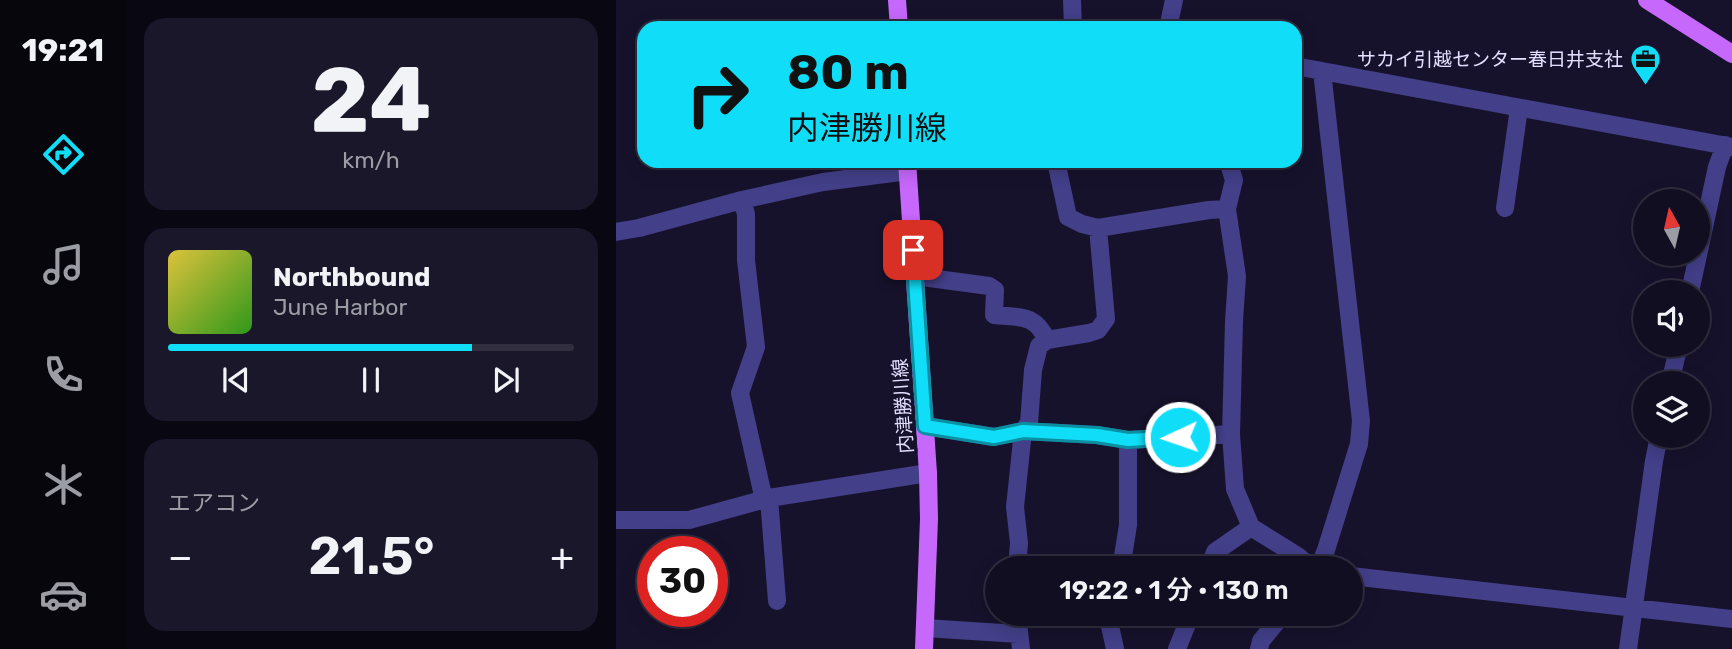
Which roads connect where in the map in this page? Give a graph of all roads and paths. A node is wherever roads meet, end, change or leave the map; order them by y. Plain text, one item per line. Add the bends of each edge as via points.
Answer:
1 (897, 0) edge
2 (1072, 0) edge
3 (1174, 0) edge
4 (1647, 0) edge
5 (898, 21) edge
6 (1073, 21) edge
7 (1170, 21) edge
8 (1732, 54) edge
9 (1302, 67) edge
10 (1322, 71) junction
11 (1520, 108) junction
12 (1729, 146) edge
13 (896, 168) edge
14 (907, 168) edge
15 (1058, 168) edge
16 (1230, 168) edge
17 (742, 200) junction
18 (1505, 208) dead end
19 (1227, 209) junction
20 (1098, 228) junction
21 (616, 232) edge
22 (915, 276) junction
23 (1693, 280) edge
24 (1047, 340) junction
25 (925, 426) junction
26 (1023, 431) junction
27 (1231, 434) junction
28 (1128, 440) junction
29 (1657, 448) edge
30 (928, 473) junction
31 (767, 499) junction
32 (616, 520) edge
33 (1251, 527) junction
34 (1018, 556) edge
35 (1123, 556) edge
36 (1214, 556) edge
37 (1297, 556) edge
38 (1323, 556) edge
39 (1363, 577) edge
40 (777, 601) dead end
41 (1633, 607) junction
42 (1732, 619) edge
43 (1110, 626) edge
44 (1186, 626) edge
45 (1273, 626) edge
46 (925, 628) junction
47 (1020, 641) edge
48 (924, 649) edge
49 (1115, 649) edge
50 (1177, 649) edge
51 (1259, 649) edge
52 (1628, 649) edge

1 - 5 main road
2 - 6 street
3 - 7 street
4 - 8 main road
9 - 10 street
10 - 11 street
10 - 38 street via 1361,421 1359,444
11 - 12 street
11 - 18 street
12 - 23 street via 1717,167
13 - 17 street
14 - 22 main road, 内津勝川線
15 - 20 street via 1068,217
16 - 19 street via 1234,180
17 - 21 street
17 - 31 street via 756,347 740,393
19 - 20 street
19 - 27 street via 1237,276
20 - 24 street via 1106,319 1098,330
22 - 24 street via 989,286 995,290 994,316 1031,319
22 - 25 main road, 内津勝川線
24 - 26 street via 1039,346 1029,423
25 - 26 street via 994,437
25 - 30 main road, 内津勝川線
26 - 28 street
26 - 34 street via 1015,506
27 - 28 street
27 - 33 street via 1235,489
28 - 35 street via 1128,525
29 - 41 street
30 - 31 street
30 - 46 main road, 内津勝川線
31 - 32 street via 689,520
31 - 40 street
33 - 36 street
33 - 37 street
39 - 41 street
41 - 42 street
41 - 52 street
43 - 49 street
44 - 50 street
45 - 51 street
46 - 47 street
46 - 48 main road, 内津勝川線

